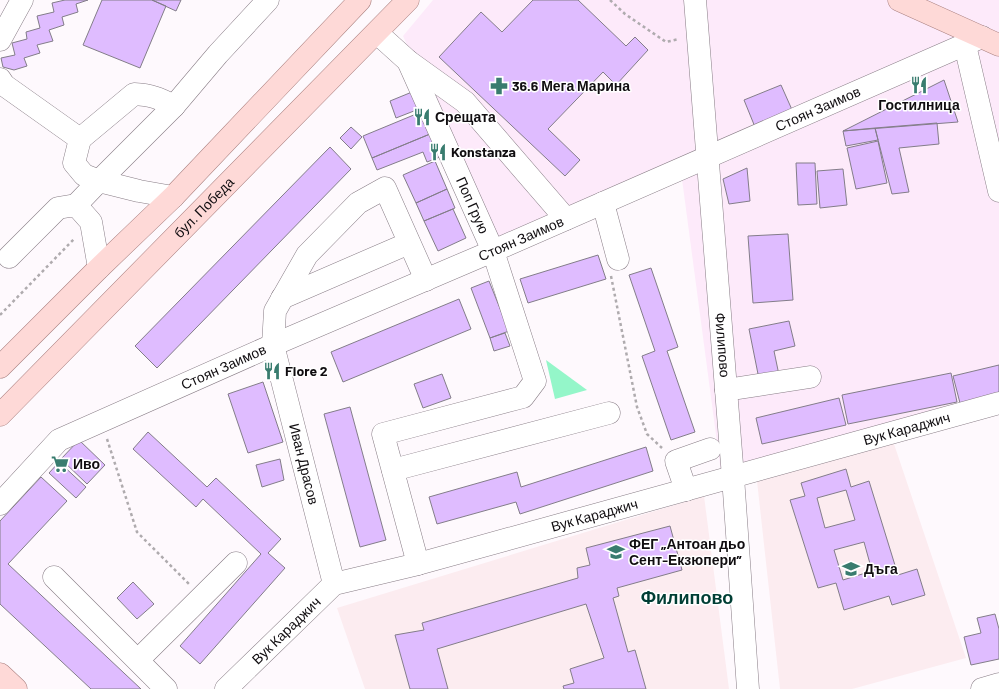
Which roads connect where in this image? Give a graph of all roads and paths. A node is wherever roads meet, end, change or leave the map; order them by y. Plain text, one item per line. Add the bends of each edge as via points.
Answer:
1 (22, 0) edge
2 (268, 0) edge
3 (360, 0) edge
4 (408, 0) edge
5 (610, 0) edge
6 (695, 0) edge
7 (899, 0) edge
8 (377, 33) junction
9 (698, 36) junction
10 (0, 40) edge
11 (982, 42) edge
12 (408, 61) junction
13 (0, 79) edge
14 (174, 106) junction
15 (80, 139) junction
16 (707, 158) junction
17 (99, 181) junction
18 (999, 191) edge
19 (173, 197) junction
20 (603, 203) junction
21 (76, 206) junction
22 (566, 219) junction
23 (91, 222) junction
24 (409, 243) junction
25 (493, 251) junction
26 (3, 257) edge
27 (618, 259) joint
28 (99, 268) junction
29 (426, 280) junction
30 (282, 298) junction
31 (0, 315) edge
32 (274, 345) junction
33 (0, 367) edge
34 (810, 377) dead end
35 (726, 390) junction
36 (999, 403) edge
37 (609, 413) dead end
38 (0, 414) edge
39 (101, 421) junction
40 (710, 449) dead end
41 (676, 461) junction
42 (393, 470) junction
43 (733, 477) junction
44 (686, 490) junction
45 (0, 504) edge
46 (236, 563) dead end
47 (418, 564) junction
48 (54, 577) dead end
49 (334, 584) junction
50 (202, 597) junction
51 (138, 660) junction
52 (0, 674) edge
53 (999, 684) edge
54 (16, 689) edge
55 (166, 689) edge
56 (226, 689) edge
57 (748, 689) edge
58 (982, 689) edge

1 - 10 street
2 - 14 street
3 - 19 main road
4 - 8 main road, бул. Победа
5 - 9 path via 625,14 666,42
6 - 9 street, Филипово
7 - 11 main road
8 - 12 street
8 - 38 main road, бул. Победа
9 - 16 street, Филипово
11 - 16 street, Стоян Заимов
11 - 18 street
12 - 22 street via 465,102
12 - 25 street, Поп Грую
13 - 15 street via 4,85
14 - 15 street via 147,94 134,94
14 - 17 street
15 - 17 street via 74,163 84,175
16 - 20 street, Стоян Заимов
16 - 35 street, Филипово
17 - 19 street
17 - 21 street
19 - 28 main road
20 - 22 street, Стоян Заимов
20 - 27 street
21 - 23 street
21 - 26 street via 58,208
22 - 25 street, Стоян Заимов
23 - 28 street
23 - 31 path
24 - 29 street
24 - 30 street
24 - 30 street, Иван Драсов via 385,188 358,203 307,254
25 - 29 street, Стоян Заимов
25 - 42 street, Поп Грую via 535,381 523,397 383,434
27 - 41 path via 611,275 637,407 647,434
28 - 33 main road
29 - 32 street, Стоян Заимов
30 - 32 street, Иван Драсов via 275,311
32 - 39 street, Стоян Заимов
32 - 49 street, Иван Драсов
34 - 35 street
35 - 43 street, Филипово
36 - 43 street, Вук Караджич
37 - 42 street
39 - 45 street, Стоян Заимов via 59,440
39 - 50 path via 137,532
40 - 41 street
41 - 44 street
42 - 47 street
43 - 44 street, Вук Караджич
43 - 57 street, Филипово
44 - 47 street, Вук Караджич
46 - 50 street
47 - 49 street, Вук Караджич
48 - 51 street
49 - 56 street, Вук Караджич
50 - 51 street
51 - 55 street
52 - 54 main road
53 - 58 street

